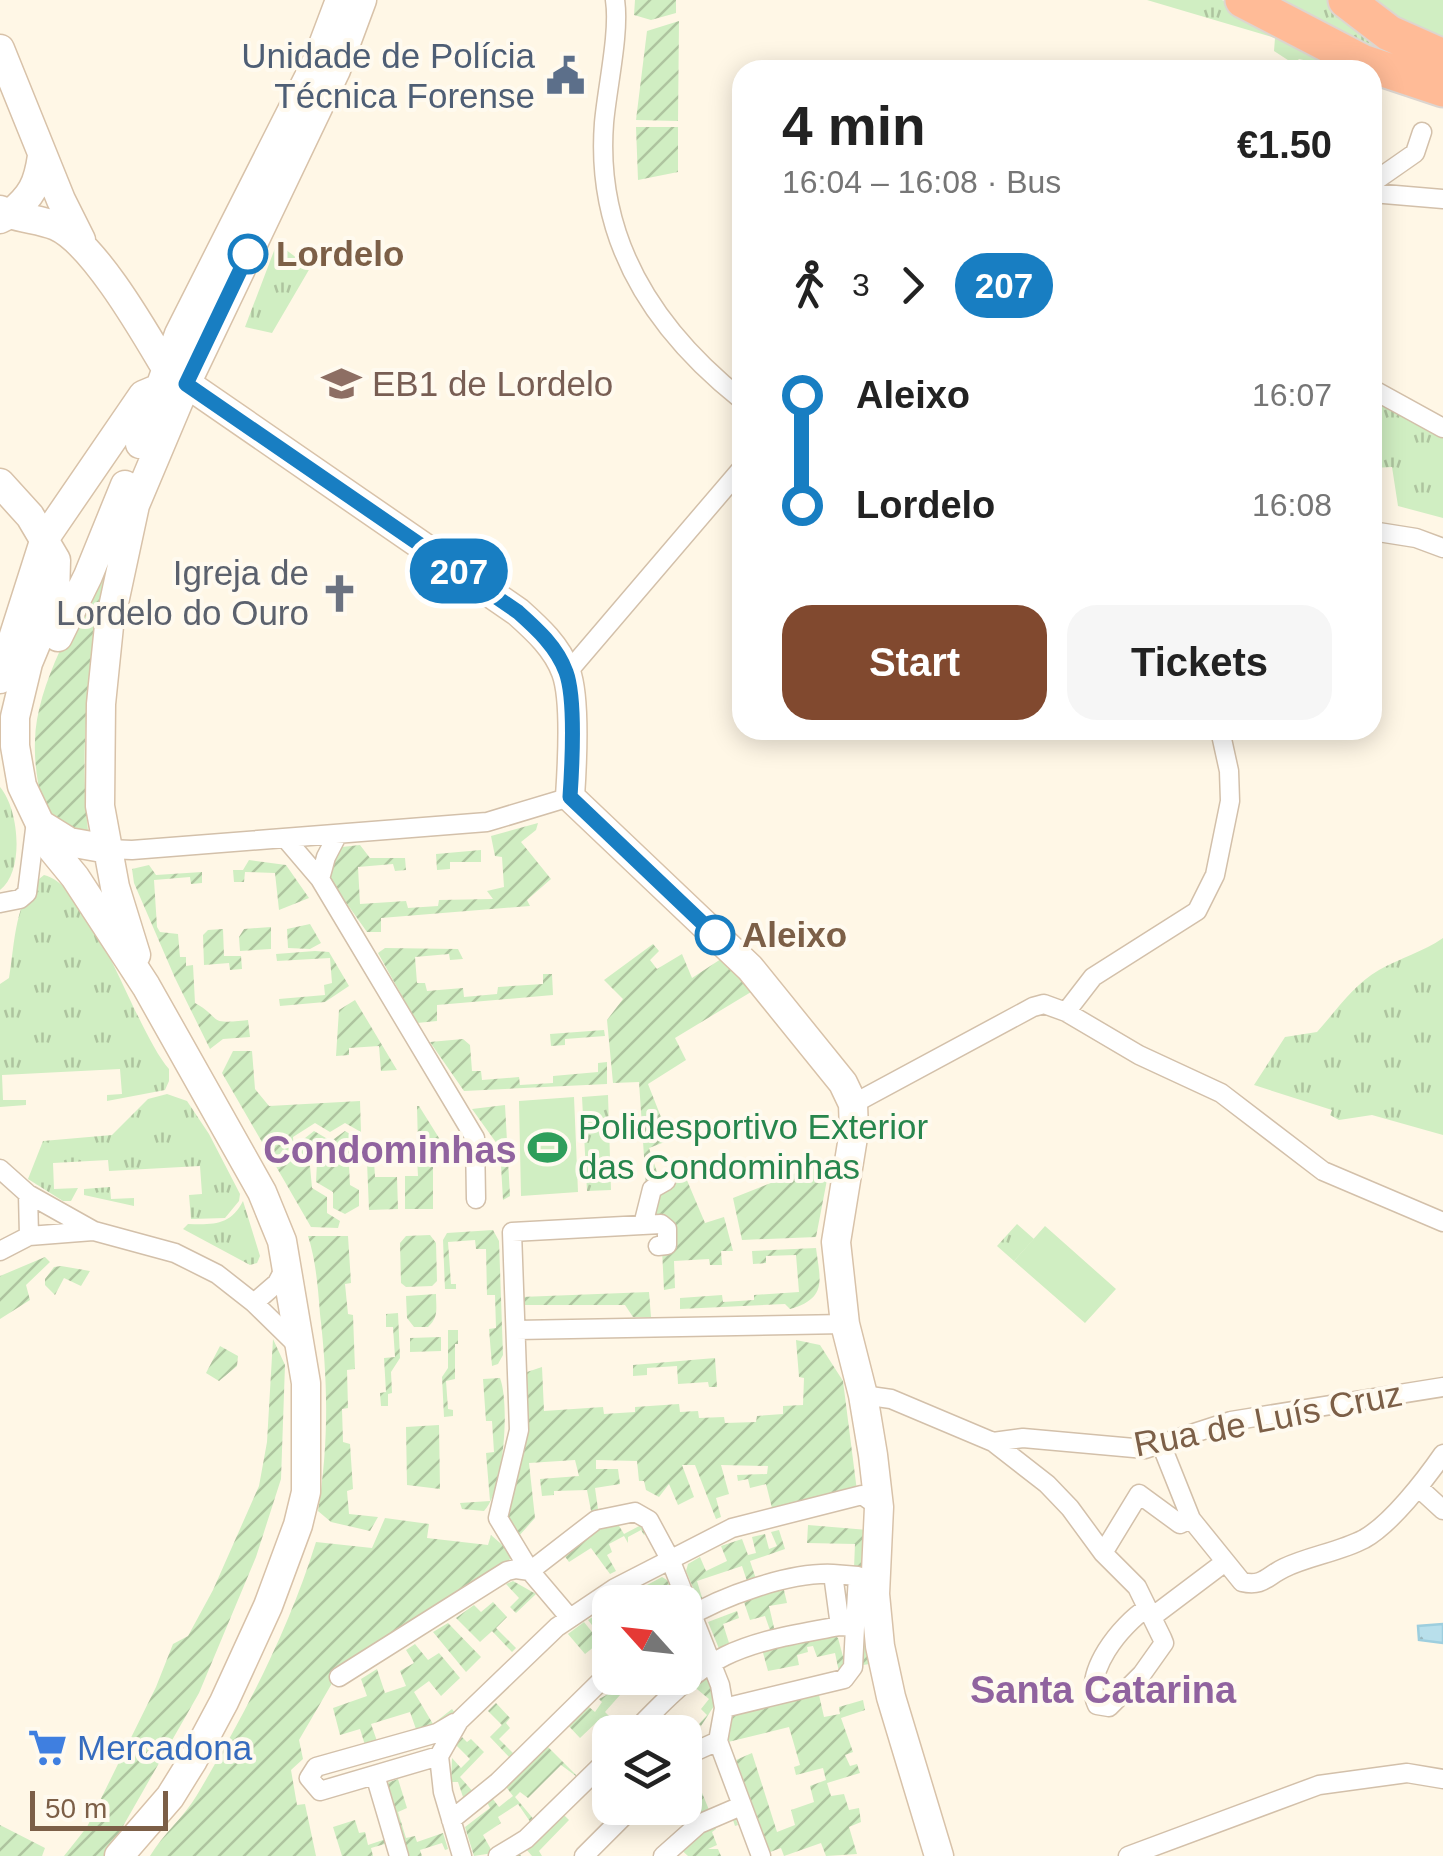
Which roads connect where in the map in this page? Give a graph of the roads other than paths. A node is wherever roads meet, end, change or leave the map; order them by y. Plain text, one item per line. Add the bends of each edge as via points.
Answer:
1 (340, 0) edge
2 (362, 0) edge
3 (615, 0) edge
4 (1243, 0) edge
5 (1346, 0) edge
6 (0, 48) edge
7 (1443, 58) edge
8 (1358, 60) edge
9 (1382, 69) edge
10 (1443, 89) edge
11 (1422, 132) dead end
12 (42, 156) junction
13 (1382, 176) edge
14 (1382, 195) edge
15 (1443, 199) edge
16 (3, 214) edge
17 (84, 250) junction
18 (189, 313) junction
19 (134, 314) junction
20 (171, 380) junction
21 (732, 391) edge
22 (1382, 394) edge
23 (1443, 428) edge
24 (732, 480) edge
25 (0, 484) edge
26 (1382, 533) edge
27 (45, 538) junction
28 (1443, 548) edge
29 (567, 673) junction
30 (9, 702) edge
31 (1222, 740) edge
32 (11, 778) edge
33 (570, 797) junction
34 (36, 820) junction
35 (338, 834) junction
36 (285, 838) junction
37 (108, 848) junction
38 (320, 879) junction
39 (0, 903) edge
40 (146, 986) junction
41 (1066, 1012) junction
42 (853, 1104) junction
43 (0, 1169) edge
44 (666, 1181) dead end
45 (28, 1194) junction
46 (476, 1199) dead end
47 (1443, 1222) edge
48 (643, 1225) junction
49 (94, 1231) junction
50 (30, 1236) junction
51 (658, 1246) dead end
52 (0, 1250) edge
53 (287, 1265) junction
54 (254, 1303) junction
55 (845, 1324) junction
56 (516, 1330) junction
57 (302, 1350) junction
58 (1443, 1387) edge
59 (863, 1395) junction
60 (993, 1442) junction
61 (1162, 1444) junction
62 (1443, 1454) edge
63 (1419, 1488) junction
64 (879, 1508) junction
65 (1443, 1510) edge
66 (1191, 1519) junction
67 (1102, 1553) junction
68 (670, 1559) junction
69 (1225, 1562) junction
70 (530, 1571) junction
71 (679, 1585) edge
72 (702, 1611) edge
73 (1149, 1612) junction
74 (570, 1617) junction
75 (848, 1626) junction
76 (702, 1641) edge
77 (713, 1663) junction
78 (338, 1677) dead end
79 (592, 1690) edge
80 (724, 1708) junction
81 (651, 1715) edge
82 (459, 1720) junction
83 (718, 1741) junction
84 (702, 1748) edge
85 (439, 1756) junction
86 (375, 1774) junction
87 (592, 1774) edge
88 (1443, 1778) edge
89 (741, 1806) junction
90 (451, 1820) junction
91 (615, 1825) edge
92 (120, 1856) edge
93 (399, 1856) edge
94 (462, 1856) edge
95 (498, 1856) edge
96 (584, 1856) edge
97 (663, 1856) edge
98 (761, 1856) edge
99 (939, 1856) edge
100 (1128, 1856) edge

1 - 18 main road via 317,61
2 - 20 main road via 336,70
3 - 21 street via 603,167 626,258 651,308
4 - 8 highway
5 - 7 highway via 1388,33
6 - 12 main road
9 - 10 highway
11 - 13 street via 1415,153
12 - 16 main road via 29,198
12 - 17 main road
14 - 15 street
16 - 17 main road via 60,228
17 - 19 main road
18 - 19 main road
18 - 20 main road
19 - 20 main road
20 - 27 main road via 143,395
20 - 29 main road via 518,612 548,640
20 - 30 main road via 43,666
20 - 37 main road via 108,626 100,806
22 - 23 street
24 - 29 street
25 - 27 main road
26 - 28 street
27 - 30 main road
29 - 33 main road
30 - 32 main road
31 - 41 street via 1230,801 1215,876 1197,911 1093,977
32 - 34 main road
33 - 35 street via 487,822
33 - 42 main road via 750,968 844,1083
34 - 37 main road via 69,842
34 - 39 street via 27,893
34 - 40 main road
35 - 36 street
35 - 38 street
36 - 37 street
36 - 38 street
37 - 40 main road
38 - 46 street via 476,1138
40 - 53 main road via 262,1192
41 - 42 street via 1034,1007
41 - 47 street via 1221,1093 1323,1171
42 - 55 main road via 836,1242
43 - 45 street
44 - 48 street via 652,1189
45 - 49 street
45 - 50 street
48 - 51 street via 667,1230 667,1245
48 - 56 street via 512,1232
49 - 50 street
49 - 54 street via 174,1253
50 - 52 street
53 - 54 street
53 - 57 main road
54 - 57 street
55 - 56 street
55 - 59 main road
56 - 70 street via 519,1430 498,1518
57 - 92 main road via 306,1492 291,1543 249,1652 201,1745 170,1798
58 - 61 street, Rua de Luís Cruz via 1230,1422
59 - 60 street, Rua de Luís Cruz via 891,1399
59 - 64 main road
60 - 61 street, Rua de Luís Cruz via 1022,1438 1145,1449
60 - 67 street via 1047,1484
61 - 66 street
62 - 63 street
63 - 65 street
63 - 69 street via 1366,1538 1281,1569 1264,1582 1242,1582
64 - 68 street via 862,1495 808,1508 732,1528
64 - 99 main road via 880,1646
66 - 67 street via 1180,1524 1139,1494
66 - 69 street
67 - 73 street via 1137,1587
68 - 70 street via 649,1520 634,1512 596,1520
68 - 71 street
68 - 74 street
69 - 73 street
70 - 74 street
70 - 78 street via 507,1571
72 - 75 street via 808,1573 858,1576
73 - 73 street via 1132,1617 1099,1664 1094,1702 1109,1706 1164,1642
74 - 82 street
75 - 77 street via 783,1637
75 - 80 street via 853,1667 844,1679
76 - 77 street
77 - 80 street
77 - 81 street
79 - 90 street
80 - 83 street
82 - 85 street
82 - 86 street via 437,1733 316,1767 309,1778 320,1791
83 - 84 street
83 - 89 street
85 - 86 street
85 - 90 street
86 - 93 street
87 - 95 street
88 - 100 street via 1407,1773 1319,1785
89 - 97 street via 699,1824
89 - 98 street
90 - 94 street
91 - 96 street

